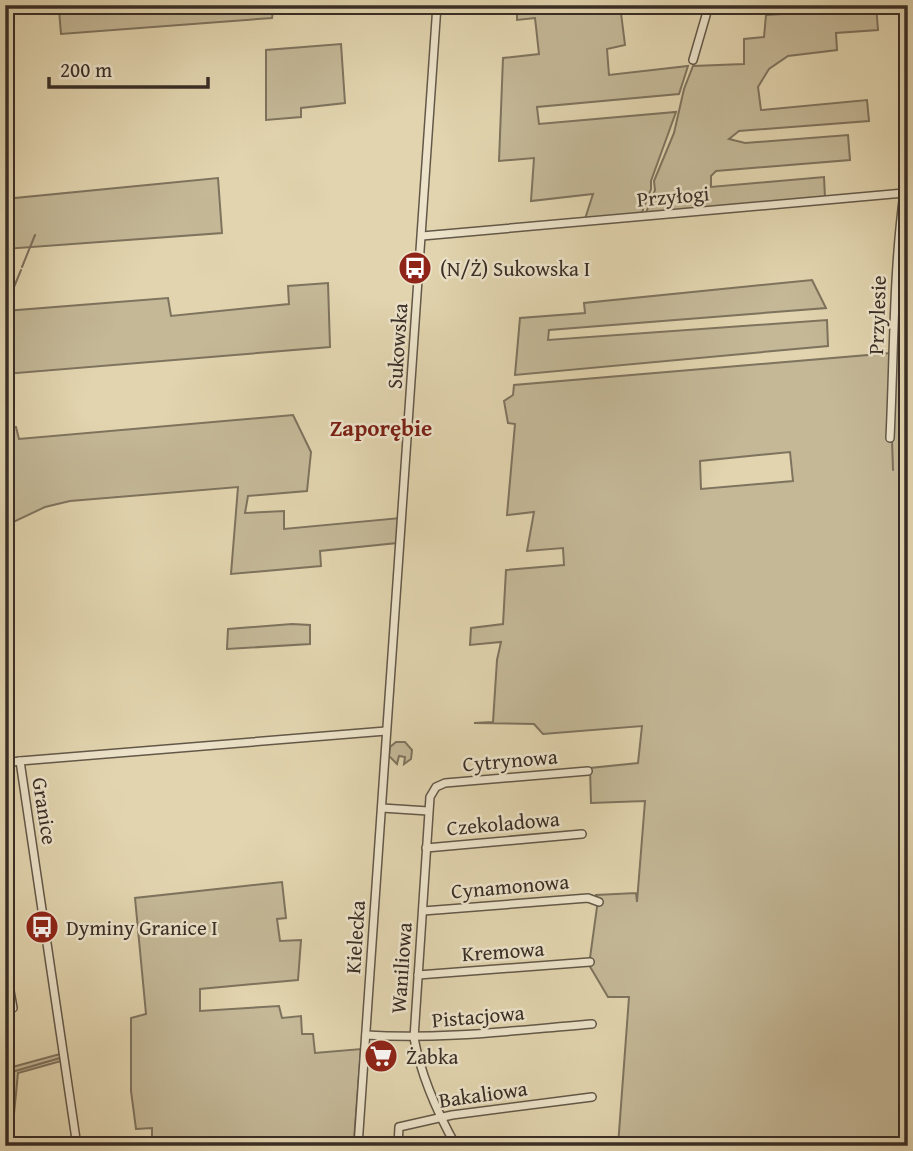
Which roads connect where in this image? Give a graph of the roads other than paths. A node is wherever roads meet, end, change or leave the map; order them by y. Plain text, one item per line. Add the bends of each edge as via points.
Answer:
1 (437, 5) edge
2 (709, 5) edge
3 (693, 60) dead end
4 (908, 169) edge
5 (904, 193) junction
6 (422, 236) junction
7 (890, 438) dead end
8 (386, 732) junction
9 (20, 761) junction
10 (5, 763) edge
11 (587, 771) dead end
12 (436, 787) joint
13 (382, 808) junction
14 (428, 811) junction
15 (582, 834) dead end
16 (426, 848) junction
17 (599, 901) dead end
18 (423, 911) junction
19 (590, 962) dead end
20 (5, 963) edge
21 (418, 975) junction
22 (13, 1007) dead end
23 (592, 1024) dead end
24 (366, 1035) junction
25 (414, 1038) junction
26 (592, 1097) dead end
27 (439, 1117) junction
28 (77, 1146) edge
29 (358, 1146) edge
30 (398, 1146) edge
31 (456, 1146) edge

1 - 6 street, Sukowska
2 - 3 street
4 - 5 street
5 - 6 street, Przyłogi
5 - 7 street, Przylesie via 894,301
6 - 8 street, Sukowska
8 - 9 street, Granice
8 - 13 street, Kielecka
9 - 10 street
9 - 28 street, Granice
11 - 12 street, Cytrynowa via 445,782
12 - 14 street, Waniliowa
13 - 14 street
13 - 24 street, Kielecka
14 - 16 street, Waniliowa
15 - 16 street, Czekoladowa
16 - 18 street, Waniliowa
17 - 18 street, Cynamonowa via 589,898
18 - 21 street, Waniliowa
19 - 21 street, Kremowa
20 - 22 street
21 - 25 street, Waniliowa
23 - 25 street, Pistacjowa
24 - 25 street, Pistacjowa
24 - 29 street, Kielecka
25 - 27 street, Waniliowa
26 - 27 street, Bakaliowa
27 - 30 street, Bakaliowa via 399,1127
27 - 31 street, Waniliowa

